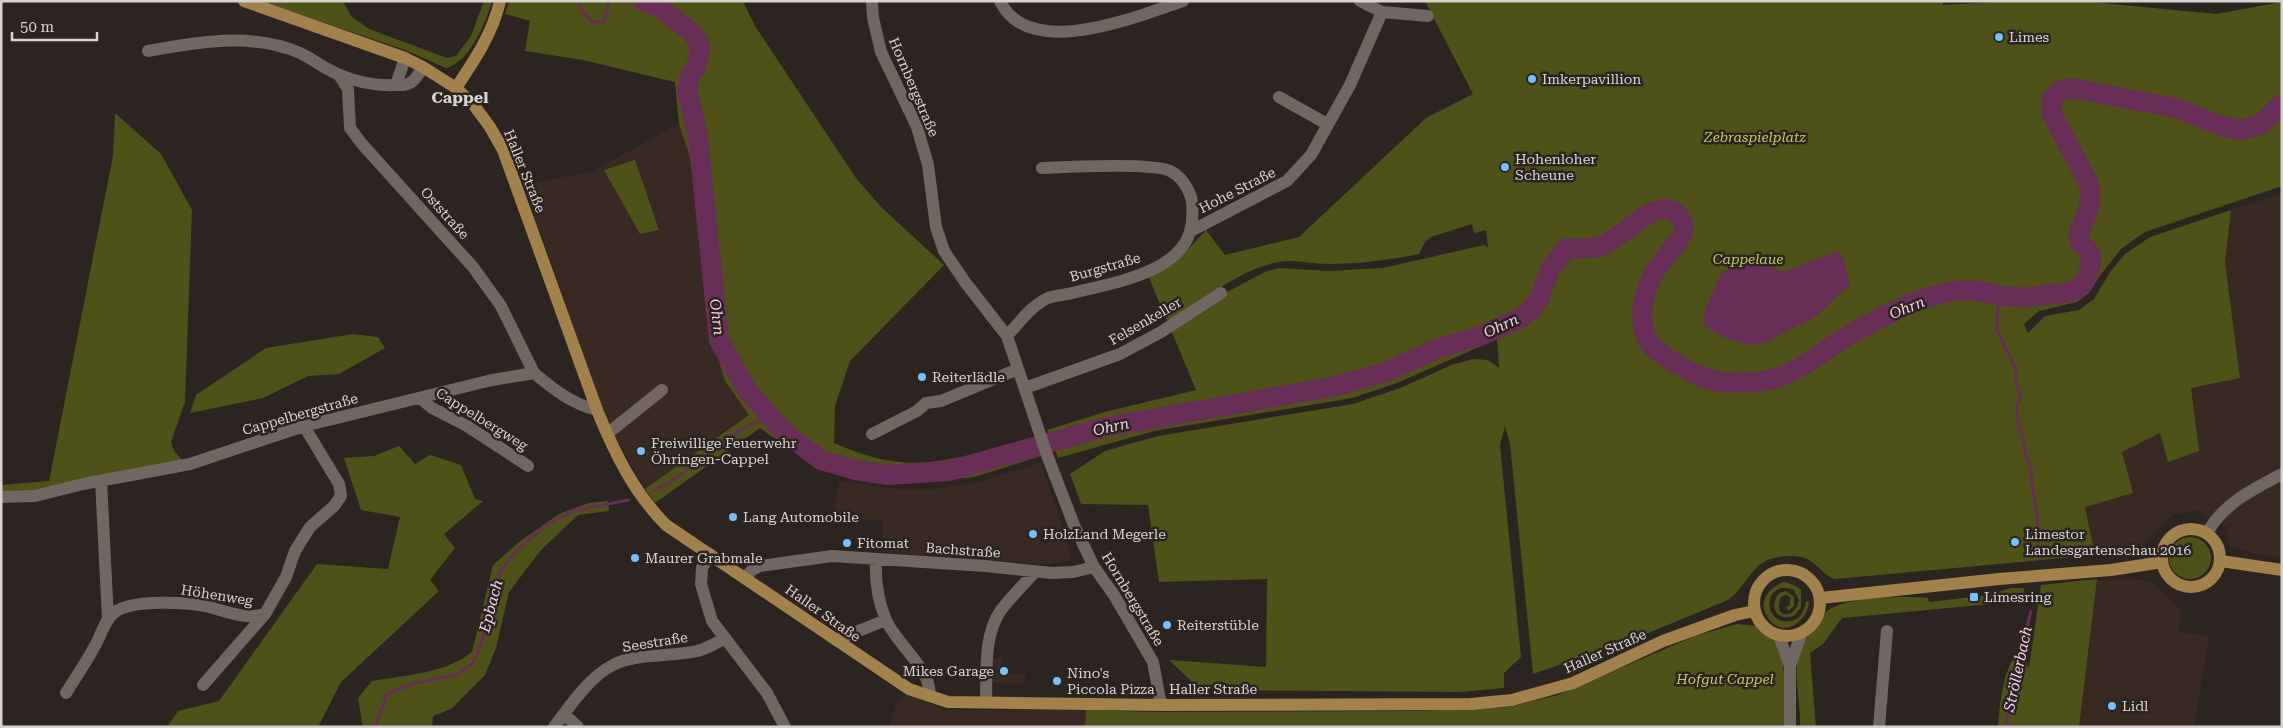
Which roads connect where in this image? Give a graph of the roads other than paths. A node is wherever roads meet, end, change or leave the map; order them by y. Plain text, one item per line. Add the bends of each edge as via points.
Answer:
1 (244, 1) edge
2 (500, 1) edge
3 (872, 1) edge
4 (1000, 1) edge
5 (1183, 1) edge
6 (1360, 1) edge
7 (1382, 12) junction
8 (1428, 16) dead end
9 (148, 51) dead end
10 (405, 58) junction
11 (423, 67) junction
12 (339, 75) junction
13 (396, 85) junction
14 (456, 88) junction
15 (1279, 97) dead end
16 (1327, 124) junction
17 (1042, 168) dead end
18 (1191, 231) junction
19 (1221, 293) dead end
20 (1007, 336) junction
21 (1018, 369) junction
22 (534, 373) junction
23 (1024, 388) junction
24 (662, 390) dead end
25 (420, 398) junction
26 (597, 410) junction
27 (304, 426) junction
28 (606, 434) junction
29 (872, 434) dead end
30 (528, 466) dead end
31 (2282, 474) edge
32 (101, 481) junction
33 (1, 497) edge
34 (2207, 534) junction
35 (710, 554) junction
36 (876, 559) junction
37 (2221, 561) junction
38 (2162, 562) junction
39 (1094, 567) junction
40 (2282, 570) edge
41 (1034, 572) junction
42 (745, 578) junction
43 (1820, 598) junction
44 (1754, 611) junction
45 (265, 614) junction
46 (108, 619) junction
47 (886, 620) junction
48 (1887, 631) dead end
49 (1800, 634) junction
50 (1779, 636) junction
51 (726, 638) junction
52 (836, 640) junction
53 (1790, 666) junction
54 (204, 685) dead end
55 (66, 693) dead end
56 (929, 696) junction
57 (986, 702) junction
58 (1161, 704) junction
59 (564, 714) junction
60 (554, 727) edge
61 (578, 727) edge
62 (785, 727) edge
63 (1790, 727) edge
64 (1879, 727) edge

1 - 10 main road, Haller Straße
2 - 14 main road via 477,56
3 - 20 street, Hornbergstraße via 881,52 918,127 928,165 936,227 944,251
4 - 5 street via 1014,18 1030,27 1058,32 1087,31 1118,24
6 - 7 street
7 - 8 street
7 - 16 street, Hohe Straße via 1350,85
9 - 12 street via 217,41 264,43 299,52
10 - 11 main road, Haller Straße
10 - 13 street
11 - 13 street via 413,83
11 - 14 main road, Haller Straße
12 - 13 street via 382,86
12 - 22 street, Oststraße via 348,89 350,128 472,267 501,306
14 - 26 main road, Haller Straße via 485,119 503,150
15 - 16 street
16 - 18 street, Hohe Straße via 1310,155 1287,181
17 - 18 street, Burgstraße via 1147,166 1169,170 1181,178 1190,192 1193,209
18 - 20 street, Burgstraße via 1173,258 1159,267 1046,299 1029,311
19 - 23 street, Felsenkeller via 1120,354
20 - 21 street, Hornbergstraße
21 - 23 street, Hornbergstraße
21 - 29 street via 941,401 926,403 918,411
22 - 25 street, Cappelbergstraße
22 - 26 street via 581,406
23 - 39 street, Hornbergstraße via 1074,526
24 - 28 street
25 - 27 street, Cappelbergstraße
25 - 30 street, Cappelbergweg
26 - 28 main road, Haller Straße
27 - 32 street, Cappelbergstraße via 190,464
27 - 45 street via 339,484 341,496 310,527
28 - 35 main road, Haller Straße via 640,495 654,513 666,525
31 - 34 street via 2244,493 2215,520
32 - 33 street, Cappelbergstraße via 35,496
32 - 46 street
34 - 37 main road via 2218,545
34 - 38 main road via 2191,529 2173,535 2162,552
35 - 42 main road, Haller Straße
35 - 51 street via 702,568 701,584 712,621
36 - 41 street, Bachstraße
36 - 42 street, Bachstraße via 832,556 768,564 752,570
36 - 47 street via 875,581
37 - 38 main road via 2209,582 2194,588 2169,578
37 - 40 main road
38 - 43 main road via 2111,570
39 - 41 street, Bachstraße via 1073,572
39 - 58 street, Hornbergstraße via 1114,594 1153,662
41 - 57 street via 1000,611 992,630
42 - 52 main road, Haller Straße
43 - 44 main road via 1814,583 1802,573 1781,570 1762,581 1756,590
43 - 49 main road via 1817,619
44 - 50 main road via 1763,627
44 - 58 main road, Haller Straße via 1663,641 1572,683 1512,700 1419,705
45 - 46 street, Höhenweg via 244,616 202,605 163,602 130,606 116,611
45 - 54 street
46 - 55 street
47 - 52 street
47 - 56 street via 926,677
48 - 64 street
49 - 50 main road
49 - 53 street
50 - 53 street
51 - 59 street, Seestraße via 698,651 613,664
51 - 62 street via 767,693
52 - 56 main road, Haller Straße via 909,689
53 - 63 street
56 - 57 main road, Haller Straße via 948,702
57 - 58 main road, Haller Straße
59 - 60 street, Seestraße
59 - 61 street

